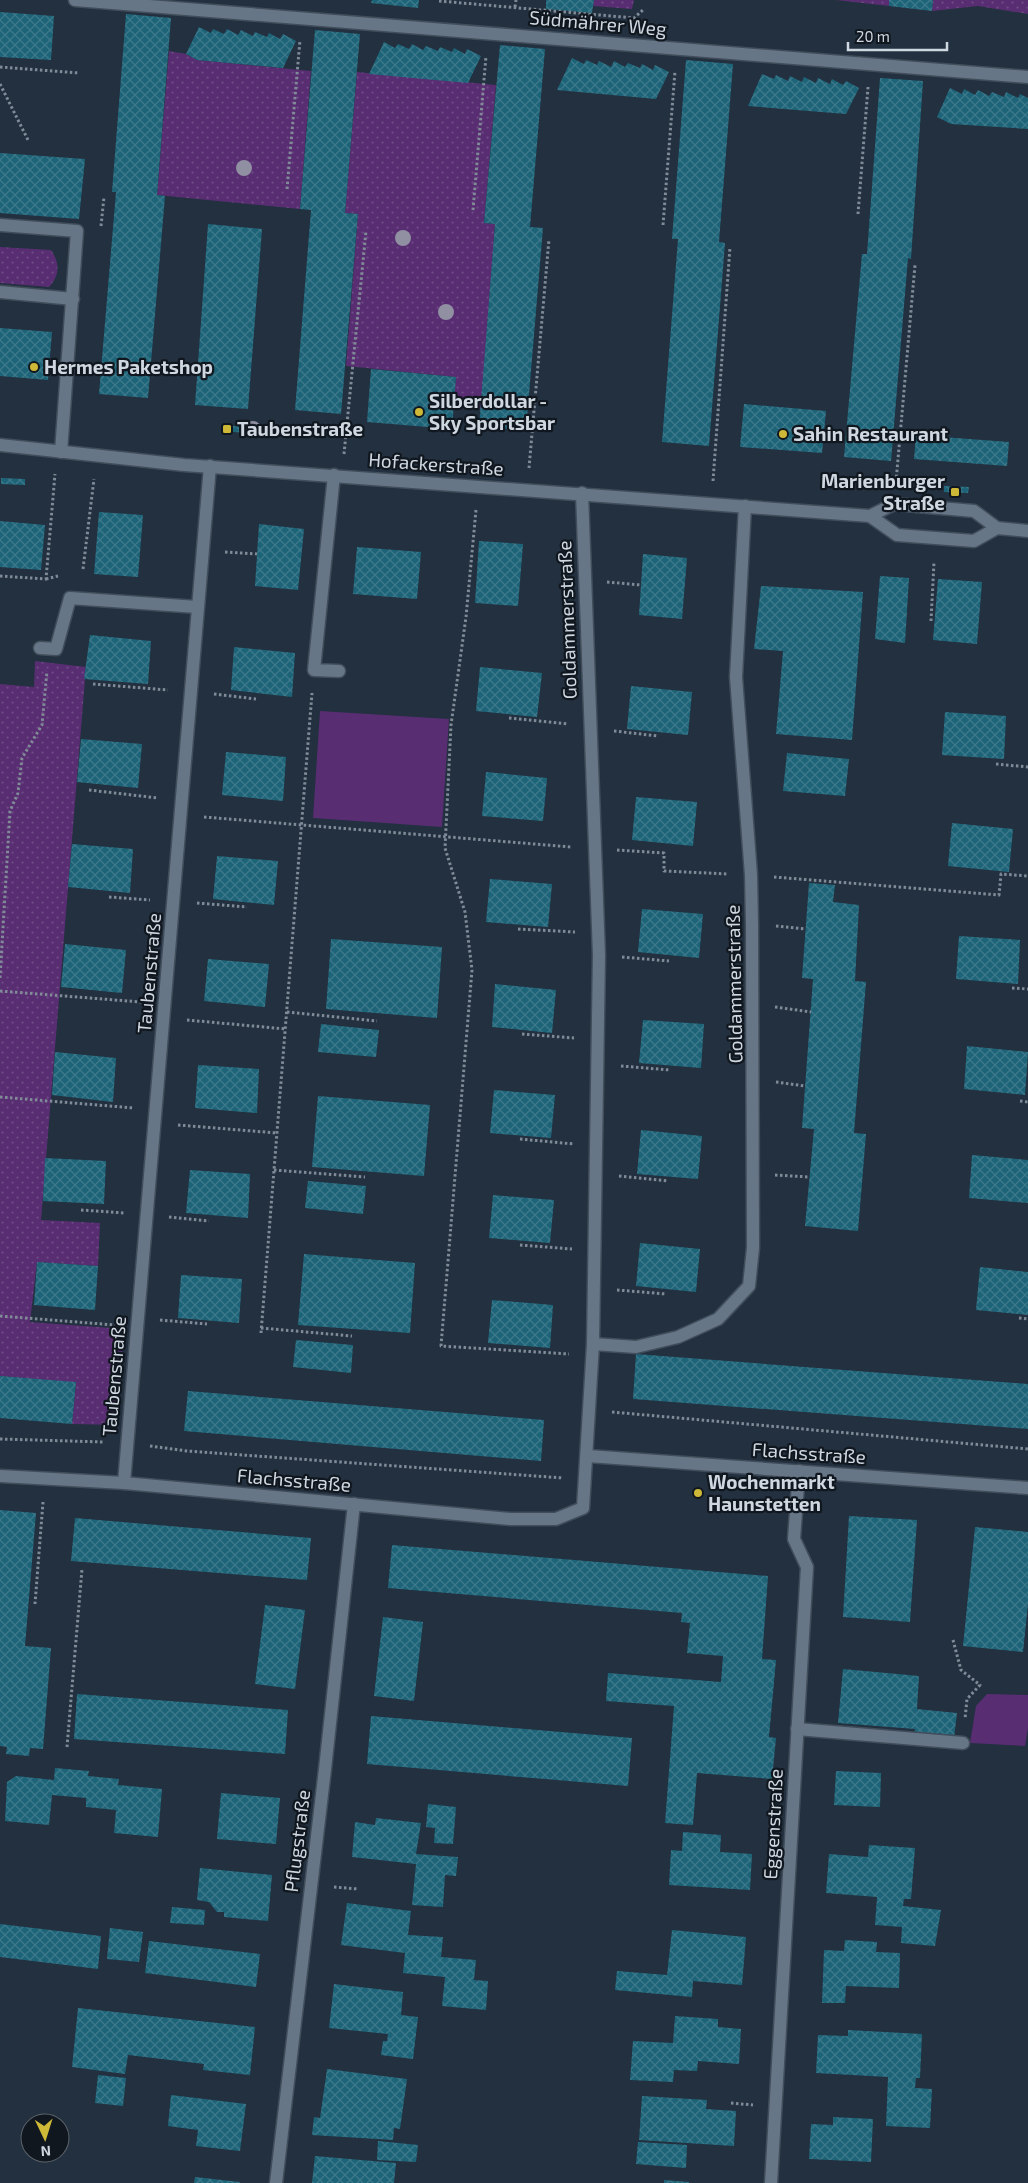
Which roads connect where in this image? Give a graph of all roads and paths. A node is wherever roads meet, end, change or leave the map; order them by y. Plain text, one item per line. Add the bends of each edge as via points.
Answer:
1 (75, 0) edge
2 (516, 0) edge
3 (439, 1) dead end
4 (515, 8) junction
5 (644, 9) dead end
6 (302, 18) junction
7 (488, 32) junction
8 (677, 48) junction
9 (870, 65) junction
10 (0, 67) edge
11 (79, 73) dead end
12 (1028, 77) edge
13 (0, 84) edge
14 (29, 142) dead end
15 (287, 189) dead end
16 (473, 210) dead end
17 (858, 214) dead end
18 (663, 225) dead end
19 (0, 226) edge
20 (366, 231) dead end
21 (549, 240) dead end
22 (730, 247) dead end
23 (915, 266) dead end
24 (0, 292) edge
25 (73, 299) junction
26 (0, 445) edge
27 (59, 452) junction
28 (96, 456) junction
29 (210, 466) junction
30 (338, 476) junction
31 (479, 486) junction
32 (527, 488) junction
33 (582, 493) junction
34 (711, 503) junction
35 (894, 504) junction
36 (745, 506) junction
37 (870, 516) junction
38 (998, 528) junction
39 (1028, 531) edge
40 (935, 538) junction
41 (204, 550) junction
42 (257, 554) dead end
43 (83, 569) dead end
44 (0, 576) edge
45 (584, 580) junction
46 (641, 585) dead end
47 (197, 607) junction
48 (931, 621) dead end
49 (44, 648) joint
50 (314, 670) junction
51 (339, 671) dead end
52 (509, 718) dead end
53 (590, 727) junction
54 (658, 736) dead end
55 (996, 764) dead end
56 (1028, 767) edge
57 (89, 790) dead end
58 (182, 800) junction
59 (181, 815) junction
60 (302, 827) junction
61 (446, 838) junction
62 (594, 849) junction
63 (751, 875) junction
64 (1028, 876) edge
65 (752, 924) junction
66 (518, 929) dead end
67 (805, 929) dead end
68 (598, 933) junction
69 (599, 955) junction
70 (668, 961) dead end
71 (0, 978) edge
72 (1012, 988) dead end
73 (1028, 990) edge
74 (0, 991) edge
75 (165, 1004) junction
76 (753, 1005) junction
77 (287, 1012) junction
78 (811, 1012) dead end
79 (164, 1018) junction
80 (376, 1020) dead end
81 (286, 1028) junction
82 (522, 1034) dead end
83 (598, 1040) junction
84 (598, 1064) junction
85 (670, 1070) dead end
86 (754, 1080) junction
87 (806, 1086) dead end
88 (0, 1097) edge
89 (1020, 1101) dead end
90 (1028, 1102) edge
91 (156, 1110) junction
92 (154, 1123) junction
93 (277, 1133) junction
94 (520, 1139) dead end
95 (596, 1146) junction
96 (274, 1170) junction
97 (596, 1174) junction
98 (753, 1174) junction
99 (365, 1177) dead end
100 (809, 1178) dead end
101 (668, 1181) dead end
102 (520, 1246) dead end
103 (594, 1251) junction
104 (594, 1288) junction
105 (666, 1294) dead end
106 (0, 1316) edge
107 (1019, 1318) dead end
108 (1028, 1319) edge
109 (138, 1323) junction
110 (207, 1324) dead end
111 (262, 1328) junction
112 (261, 1333) dead end
113 (352, 1336) dead end
114 (593, 1350) junction
115 (589, 1410) junction
116 (0, 1439) edge
117 (127, 1442) junction
118 (1028, 1449) edge
119 (588, 1456) junction
120 (799, 1471) junction
121 (0, 1476) edge
122 (45, 1478) junction
123 (586, 1479) junction
124 (124, 1483) junction
125 (1028, 1488) edge
126 (354, 1504) junction
127 (583, 1508) joint
128 (82, 1569) dead end
129 (35, 1604) dead end
130 (953, 1640) dead end
131 (797, 1729) junction
132 (963, 1742) joint
133 (67, 1747) dead end
134 (276, 2183) edge
135 (771, 2183) edge

1 - 6 street, Südmährer Weg
2 - 4 path
3 - 4 path
4 - 5 path via 634,18
6 - 7 street, Südmährer Weg
6 - 15 path
7 - 8 street, Südmährer Weg
7 - 16 path
8 - 9 street, Südmährer Weg
8 - 18 path
9 - 12 street, Südmährer Weg
9 - 17 path
10 - 11 path
13 - 14 path
19 - 25 street via 77,231
20 - 30 path
21 - 32 path
22 - 34 path
23 - 35 path
24 - 25 street
25 - 27 street
26 - 27 street, Hofackerstraße
27 - 28 street, Hofackerstraße
27 - 44 path via 46,579
28 - 29 street, Hofackerstraße
28 - 43 path
29 - 30 street, Hofackerstraße
29 - 41 street, Taubenstraße
30 - 31 street, Hofackerstraße
30 - 50 street
31 - 32 street, Hofackerstraße
31 - 61 path via 452,726
32 - 33 street, Hofackerstraße
33 - 34 street, Hofackerstraße
33 - 45 street, Goldammerstraße
34 - 36 street, Hofackerstraße
35 - 37 street
35 - 38 street via 974,511
36 - 37 street, Hofackerstraße
36 - 63 street, Goldammerstraße via 736,676
37 - 40 street via 897,535
38 - 39 street
38 - 40 street via 974,541
40 - 48 path
41 - 42 path
41 - 47 street, Taubenstraße
45 - 46 path
45 - 53 street, Goldammerstraße
47 - 49 street via 70,598 56,649
47 - 58 street, Taubenstraße
49 - 71 path via 42,725 22,758 18,793 10,811
50 - 51 street
50 - 60 path
52 - 53 path
53 - 54 path
53 - 62 street, Goldammerstraße
55 - 56 path
57 - 58 path
58 - 59 street, Taubenstraße
59 - 60 path
59 - 75 street, Taubenstraße
60 - 61 path
60 - 77 path
61 - 62 path
61 - 114 path via 445,848 465,912 472,970 441,1346
62 - 63 path via 664,853 664,871
62 - 68 street, Goldammerstraße
63 - 64 path via 999,895 1001,874
63 - 65 street, Goldammerstraße
65 - 67 path
65 - 76 street, Goldammerstraße
66 - 68 path
68 - 69 street, Goldammerstraße
69 - 70 path
69 - 83 street, Goldammerstraße
72 - 73 path
74 - 75 path
75 - 79 street, Taubenstraße
76 - 78 path
76 - 86 street, Goldammerstraße
77 - 80 path
77 - 81 path
79 - 81 path
79 - 91 street, Taubenstraße
81 - 93 path
82 - 83 path
83 - 84 street, Goldammerstraße
84 - 85 path
84 - 95 street, Goldammerstraße
86 - 87 path
86 - 98 street, Goldammerstraße
88 - 91 path
89 - 90 path
91 - 92 street, Taubenstraße
92 - 93 path
92 - 109 street, Taubenstraße
93 - 96 path
94 - 95 path
95 - 97 street, Goldammerstraße
96 - 99 path
96 - 111 path
97 - 101 path
97 - 103 street, Goldammerstraße
98 - 100 path
98 - 114 street, Goldammerstraße via 753,1248 749,1286 718,1320 678,1336 636,1347
102 - 103 path
103 - 104 street, Goldammerstraße
104 - 105 path
104 - 114 street, Goldammerstraße
106 - 109 path
107 - 108 path
109 - 110 path
109 - 117 street, Taubenstraße
111 - 112 path
111 - 113 path
114 - 115 street, Goldammerstraße
115 - 118 path
115 - 119 street, Goldammerstraße
116 - 117 path
117 - 123 path via 187,1451
117 - 124 street, Taubenstraße
119 - 120 street, Flachsstraße
119 - 123 street, Goldammerstraße
120 - 125 street, Flachsstraße
120 - 131 street, Eggenstraße via 794,1539 807,1567
121 - 122 street, Flachsstraße
122 - 124 street, Flachsstraße
122 - 129 path
123 - 127 street, Goldammerstraße
124 - 126 street, Flachsstraße
126 - 127 street, Flachsstraße via 510,1519 556,1519
126 - 134 street, Pflugstraße
128 - 133 path
130 - 132 path via 961,1670 980,1685 967,1699
131 - 132 street
131 - 135 street, Eggenstraße

